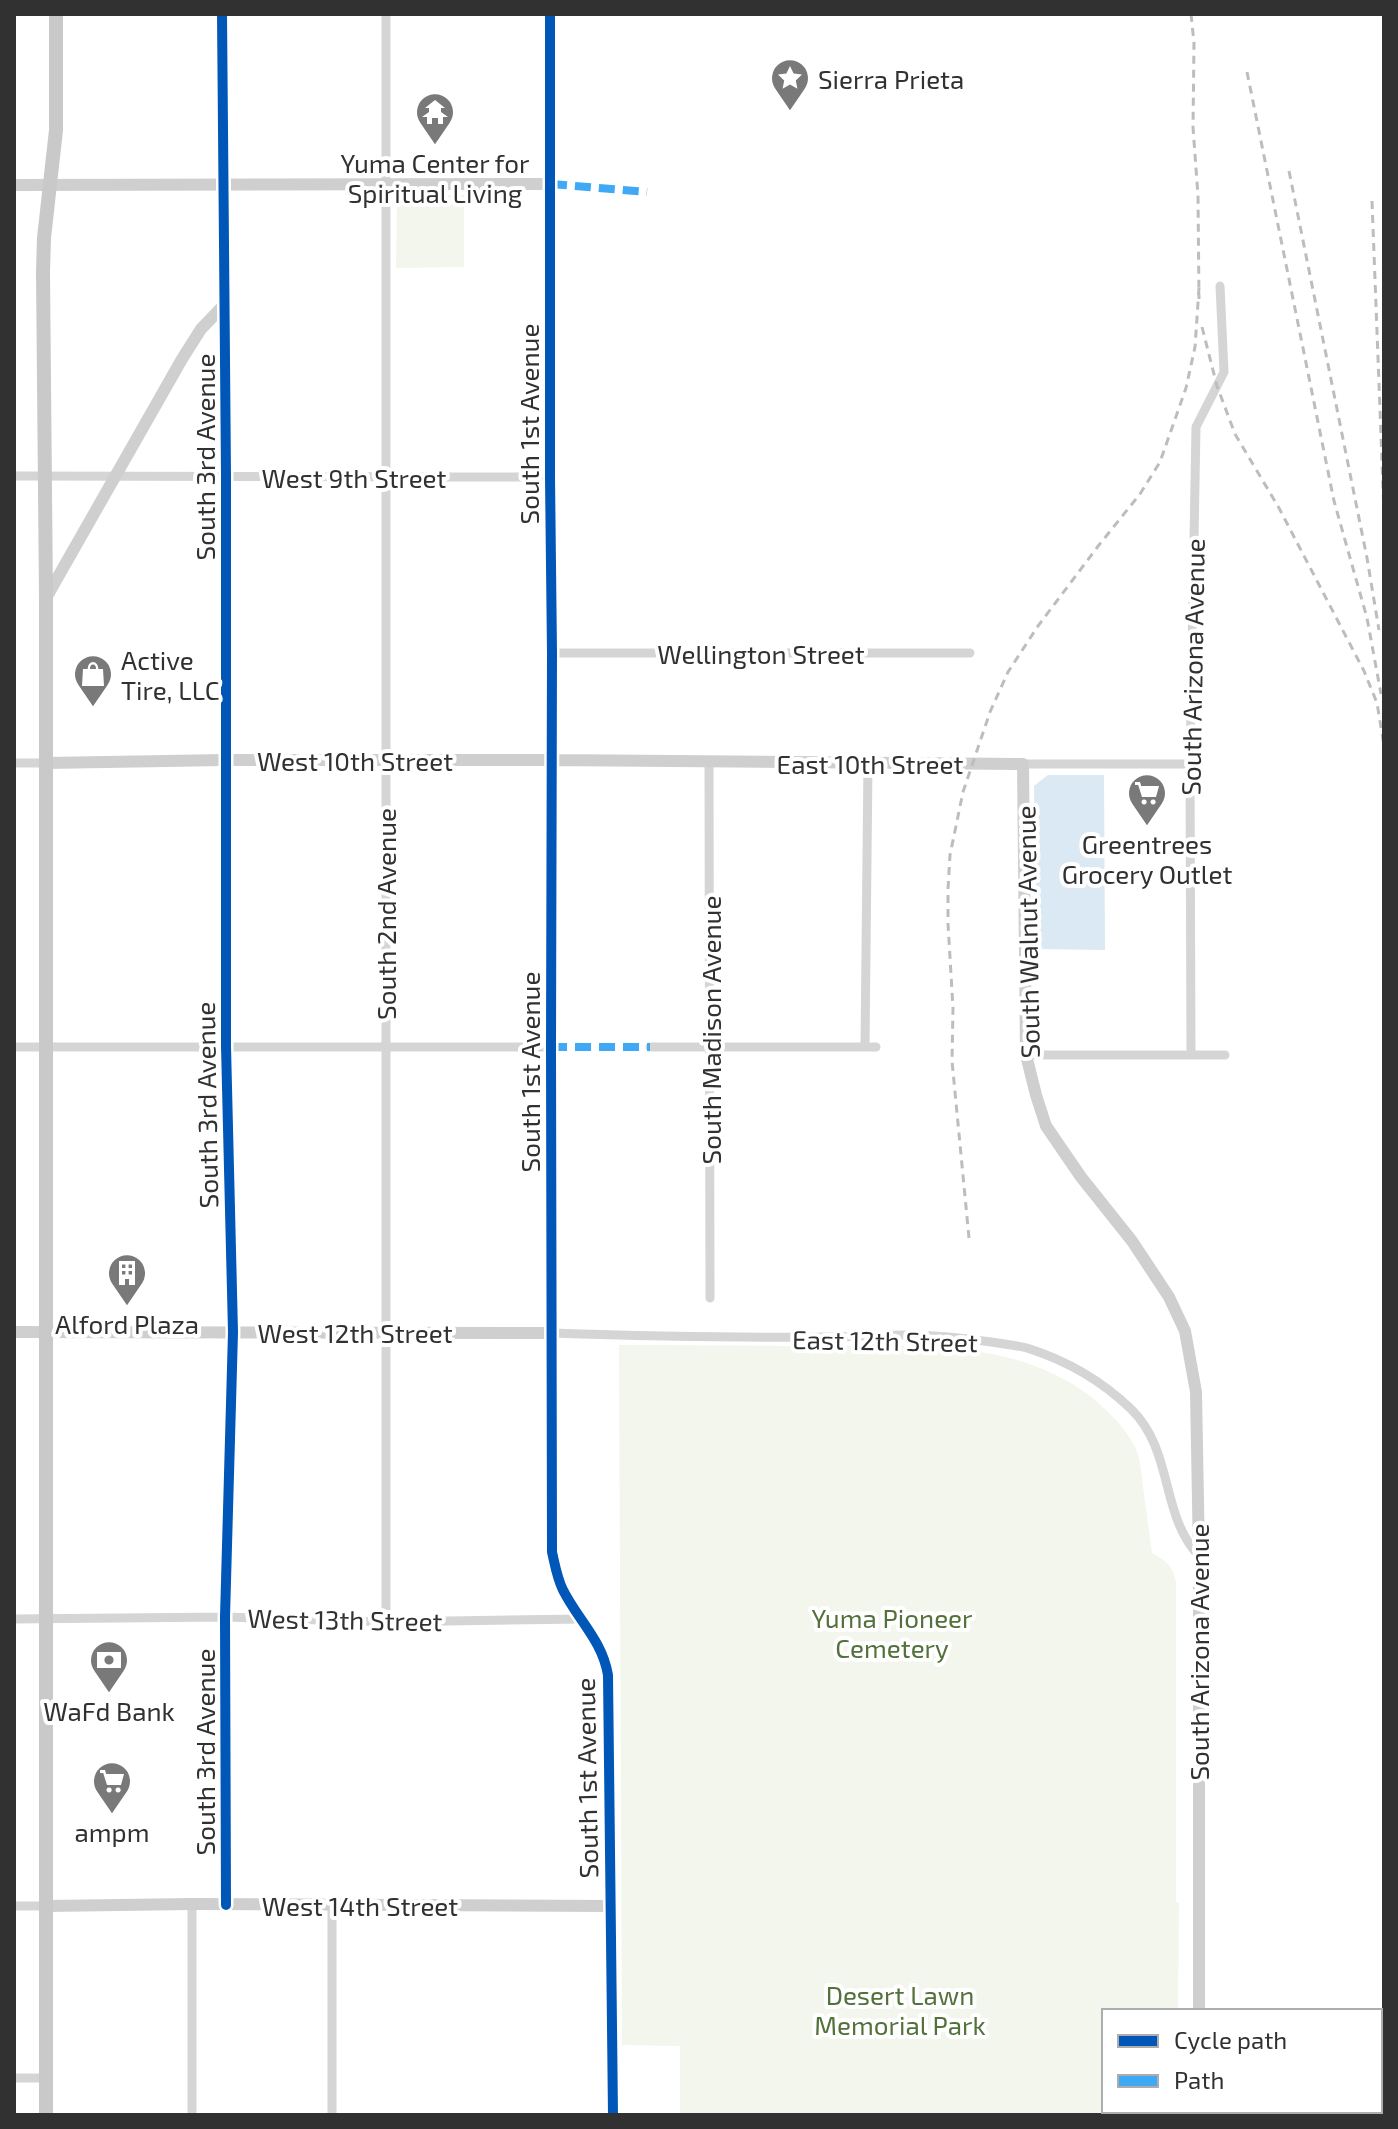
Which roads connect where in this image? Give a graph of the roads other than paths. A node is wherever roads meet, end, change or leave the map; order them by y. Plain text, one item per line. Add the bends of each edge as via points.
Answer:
1 (56, 14) edge
2 (222, 14) edge
3 (386, 14) edge
4 (550, 14) edge
5 (51, 184) junction
6 (223, 184) junction
7 (551, 184) junction
8 (14, 185) edge
9 (386, 185) junction
10 (1220, 286) dead end
11 (225, 304) junction
12 (14, 476) edge
13 (46, 476) junction
14 (116, 476) junction
15 (226, 476) junction
16 (386, 477) junction
17 (550, 477) junction
18 (46, 598) junction
19 (552, 653) junction
20 (970, 653) dead end
21 (225, 760) junction
22 (385, 760) junction
23 (551, 760) junction
24 (709, 762) junction
25 (868, 762) junction
26 (14, 763) edge
27 (46, 763) junction
28 (1023, 764) junction
29 (1190, 764) junction
30 (46, 1046) junction
31 (226, 1046) junction
32 (385, 1046) junction
33 (710, 1046) junction
34 (14, 1047) edge
35 (551, 1047) junction
36 (650, 1047) dead end
37 (1026, 1055) junction
38 (1191, 1055) junction
39 (1225, 1055) dead end
40 (1169, 1297) joint
41 (710, 1298) dead end
42 (14, 1332) edge
43 (46, 1332) junction
44 (233, 1332) junction
45 (386, 1332) junction
46 (552, 1333) junction
47 (1199, 1556) junction
48 (225, 1617) junction
49 (14, 1619) edge
50 (47, 1619) junction
51 (581, 1619) junction
52 (386, 1622) junction
53 (192, 1904) junction
54 (226, 1905) junction
55 (332, 1905) junction
56 (14, 1906) edge
57 (47, 1906) junction
58 (610, 1906) junction
59 (1199, 2009) edge
60 (14, 2078) edge
61 (46, 2078) junction
62 (46, 2115) edge
63 (192, 2115) edge
64 (332, 2115) edge
65 (613, 2115) edge

1 - 5 main road
2 - 6 street
3 - 9 street, South 2nd Avenue
4 - 7 street, South 1st Avenue
5 - 6 street
5 - 8 street
5 - 13 main road via 43,272
6 - 9 street
6 - 11 street
7 - 9 street
7 - 17 street, South 1st Avenue
9 - 16 street, South 2nd Avenue
10 - 29 street, South Arizona Avenue via 1224,372 1196,427
11 - 14 street via 201,329
11 - 15 street, South 3rd Avenue
12 - 13 street, West 9th Street
13 - 14 street, West 9th Street
13 - 18 main road
14 - 15 street, West 9th Street
14 - 18 street
15 - 16 street, West 9th Street
15 - 21 street, South 3rd Avenue
16 - 17 street, West 9th Street
16 - 22 street, South 2nd Avenue
17 - 19 street, South 1st Avenue
18 - 27 main road
19 - 20 street, Wellington Street
19 - 23 street, South 1st Avenue
21 - 22 street, West 10th Street
21 - 27 street, West 10th Street
21 - 31 street, South 3rd Avenue
22 - 23 street, West 10th Street
22 - 32 street, South 2nd Avenue
23 - 24 street, East 10th Street
23 - 35 street, South 1st Avenue
24 - 25 street, East 10th Street
24 - 33 street, South Madison Avenue
25 - 28 street, East 10th Street
25 - 33 street via 871,1047
26 - 27 street, West 10th Street
27 - 30 main road
28 - 29 street, East 10th Street
28 - 37 street, South Walnut Avenue
29 - 38 street, South Arizona Avenue
30 - 31 street
30 - 34 street
30 - 43 main road
31 - 32 street
31 - 44 street, South 3rd Avenue
32 - 35 street
32 - 45 street, South 2nd Avenue
33 - 36 street
33 - 41 street, South Madison Avenue
35 - 46 street, South 1st Avenue
37 - 38 street
37 - 40 street, South Walnut Avenue via 1046,1126
38 - 39 street
40 - 47 street, South Arizona Avenue via 1185,1331 1196,1392
42 - 43 street, West 12th Street
43 - 44 street, West 12th Street
43 - 50 main road
44 - 45 street, West 12th Street
44 - 48 street, South 3rd Avenue
45 - 46 street, West 12th Street
45 - 52 street, South 2nd Avenue
46 - 47 street, East 12th Street via 909,1335 1026,1348 1074,1367 1135,1412 1161,1458 1182,1533
46 - 51 street, South 1st Avenue via 552,1552 561,1588
47 - 59 street, South Arizona Avenue
48 - 50 street, West 13th Street
48 - 52 street, West 13th Street
48 - 54 street, South 3rd Avenue
49 - 50 street, West 13th Street
50 - 57 main road
51 - 52 street, West 13th Street
51 - 58 street, South 1st Avenue via 598,1643 608,1675
53 - 54 street, West 14th Street
53 - 57 street, West 14th Street
53 - 63 street
54 - 55 street, West 14th Street
55 - 58 street, West 14th Street
55 - 64 street
56 - 57 street, West 14th Street
57 - 61 main road
58 - 65 street, South 1st Avenue
60 - 61 street
61 - 62 main road

